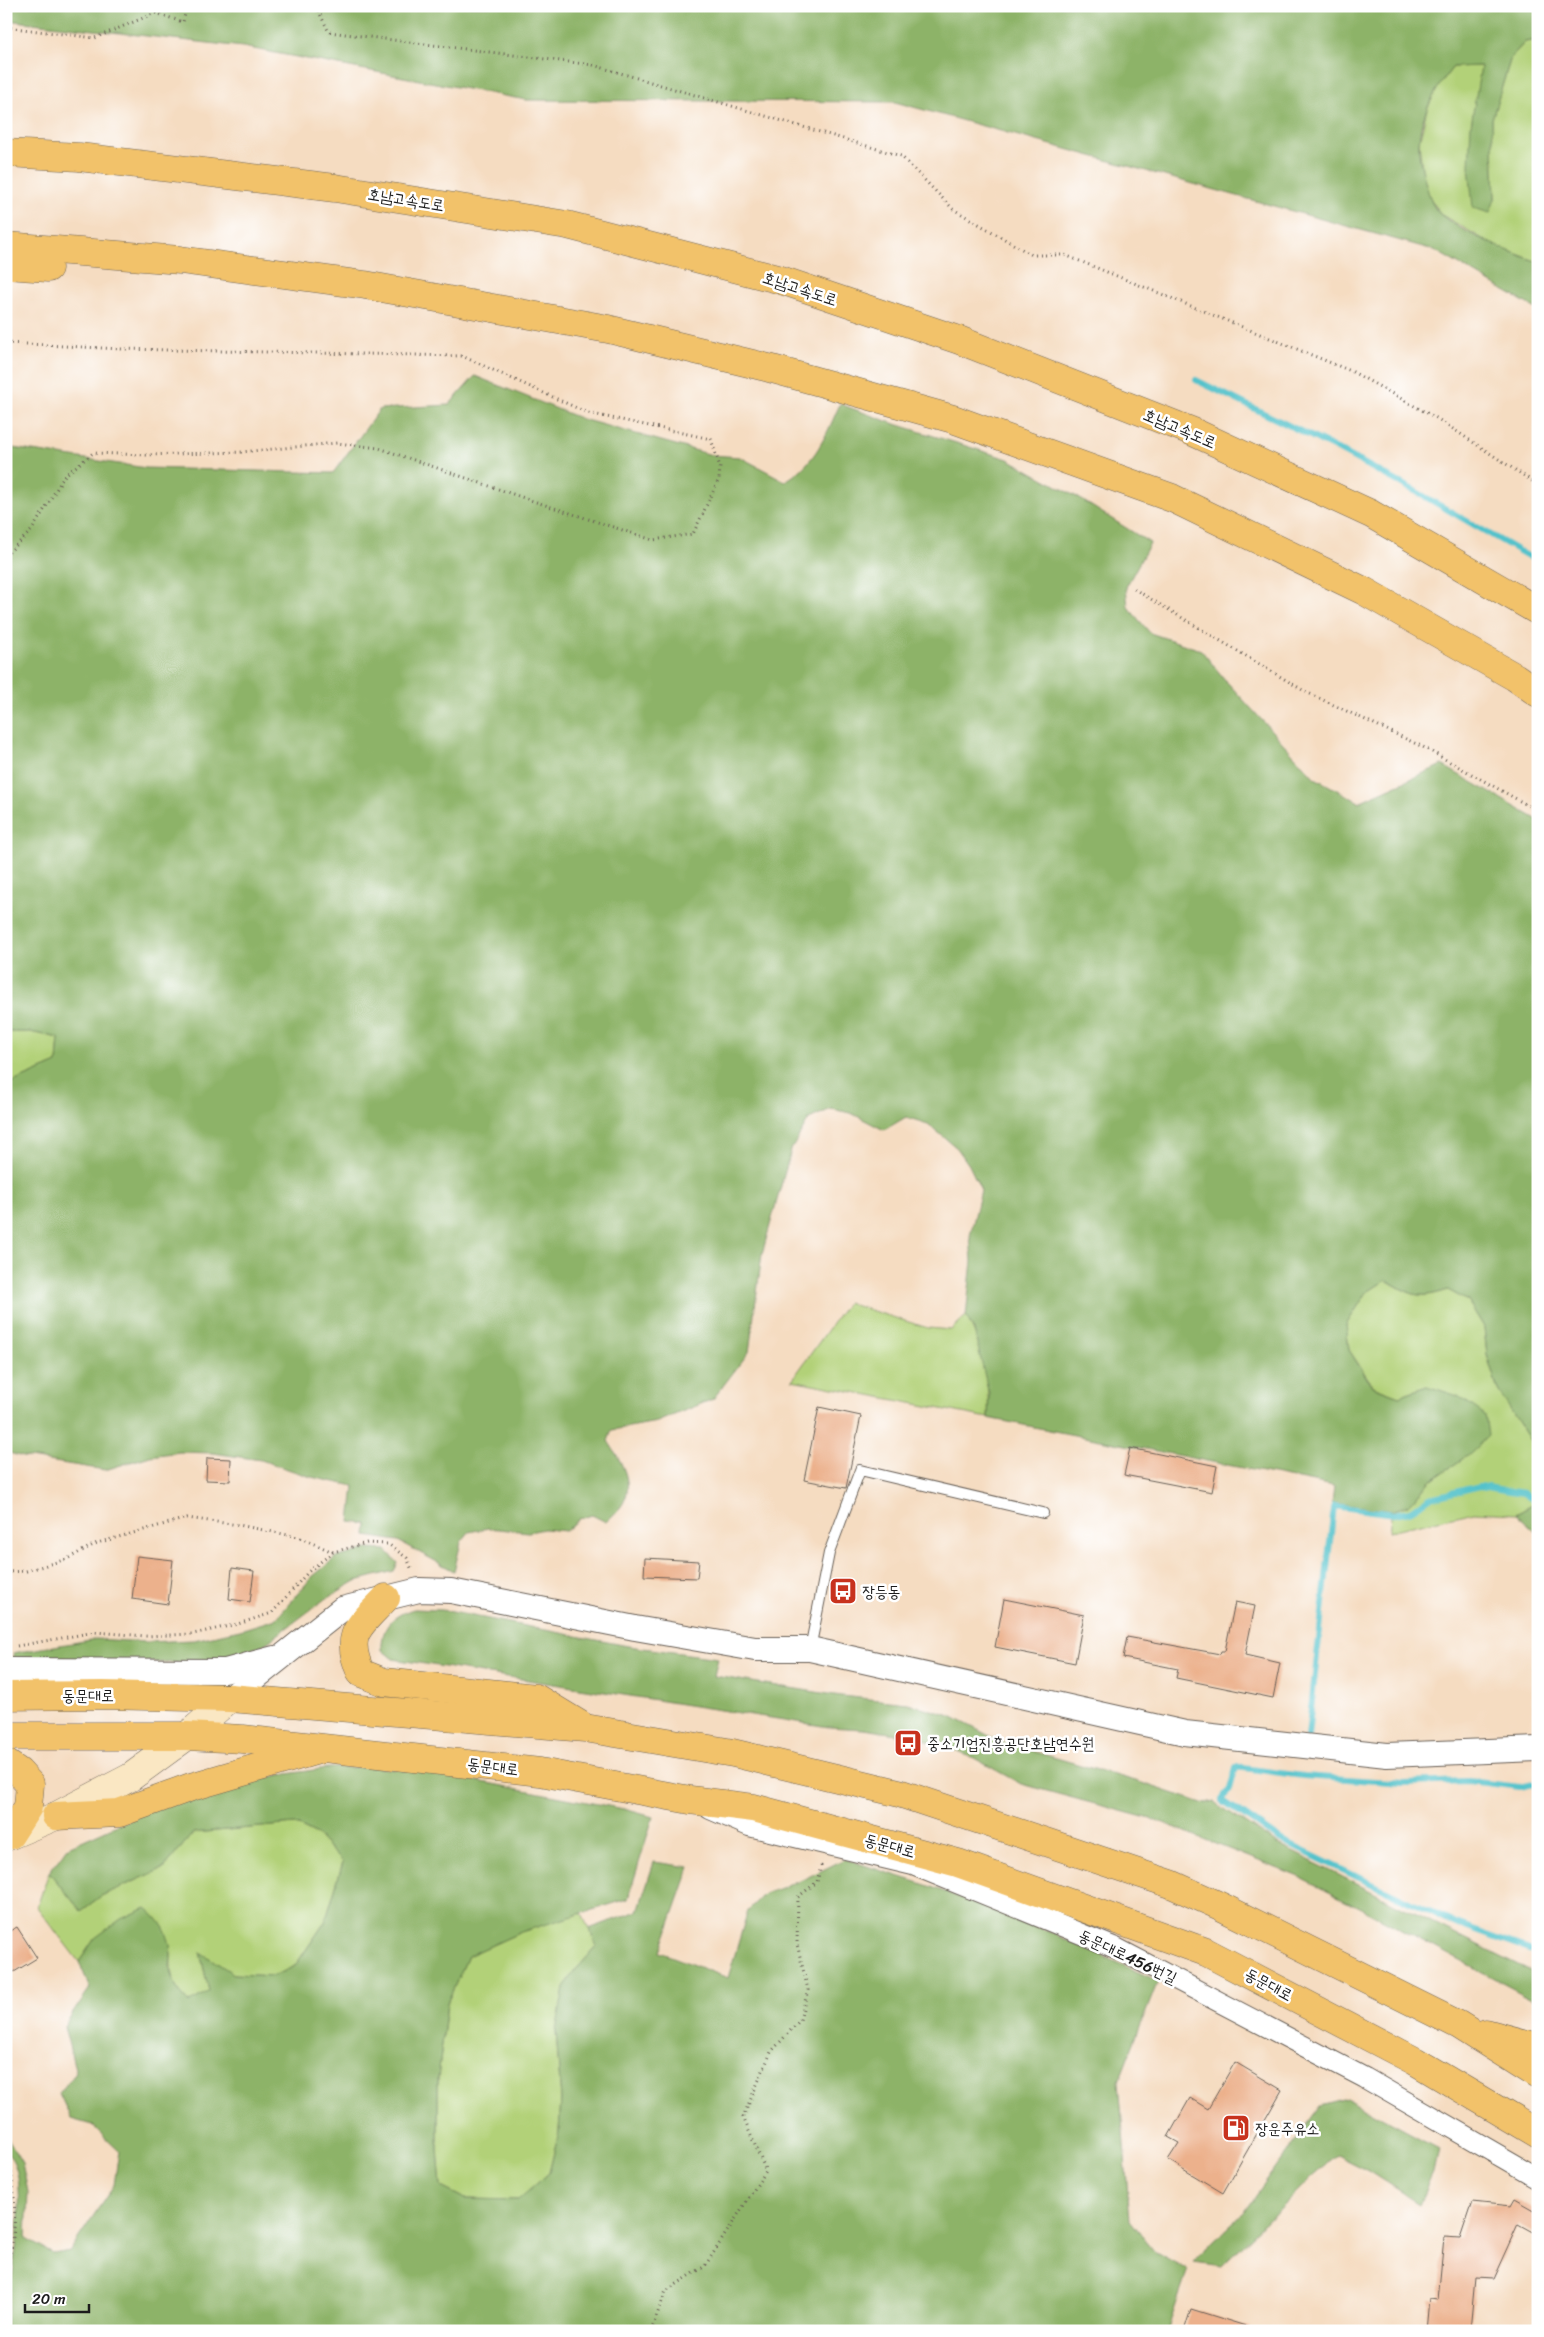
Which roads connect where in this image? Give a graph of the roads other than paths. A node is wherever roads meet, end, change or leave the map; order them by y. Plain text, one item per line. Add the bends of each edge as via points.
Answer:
1 (6, 153) edge
2 (6, 246) edge
3 (180, 260) junction
4 (6, 265) edge
5 (1538, 611) edge
6 (1538, 693) edge
7 (1043, 1513) dead end
8 (386, 1598) junction
9 (810, 1648) junction
10 (285, 1655) junction
11 (6, 1670) edge
12 (6, 1696) edge
13 (230, 1698) junction
14 (585, 1728) junction
15 (6, 1736) edge
16 (187, 1736) junction
17 (328, 1747) junction
18 (1538, 1749) edge
19 (6, 1763) edge
20 (690, 1800) junction
21 (56, 1816) junction
22 (8, 1836) edge
23 (1459, 2025) junction
24 (1538, 2047) edge
25 (1538, 2075) edge
26 (1538, 2134) edge
27 (1538, 2178) edge

1 - 5 main road, 호남고속도로 via 79,157 335,188 567,225 781,280 958,340 1191,431 1371,514
2 - 3 main road
3 - 4 main road via 60,269
3 - 6 main road via 365,285 608,329 769,368 953,419 1172,498 1364,591
7 - 9 lane via 860,1470 829,1553
8 - 9 street via 419,1590 450,1591 755,1649
8 - 10 street via 342,1609
8 - 14 main road via 356,1630 353,1656 361,1673 384,1682 536,1698
9 - 18 street via 1194,1734 1387,1755
10 - 11 street via 225,1671
10 - 13 street
12 - 13 main road, 동문대로
13 - 14 main road, 동문대로
13 - 16 main road
14 - 23 main road, 동문대로 via 733,1753 899,1793 1171,1884
15 - 16 main road, 동문대로
16 - 17 main road, 동문대로
16 - 21 main road via 131,1777
17 - 20 main road, 동문대로 via 540,1772
17 - 21 main road via 191,1787 119,1813
19 - 22 main road via 30,1784 28,1807
20 - 26 main road, 동문대로 via 754,1808 958,1864 1206,1952 1416,2061
20 - 27 street, 동문대로456번길 via 749,1826 913,1865 1118,1949 1365,2078
21 - 22 main road
23 - 24 main road
23 - 25 main road, 동문대로

